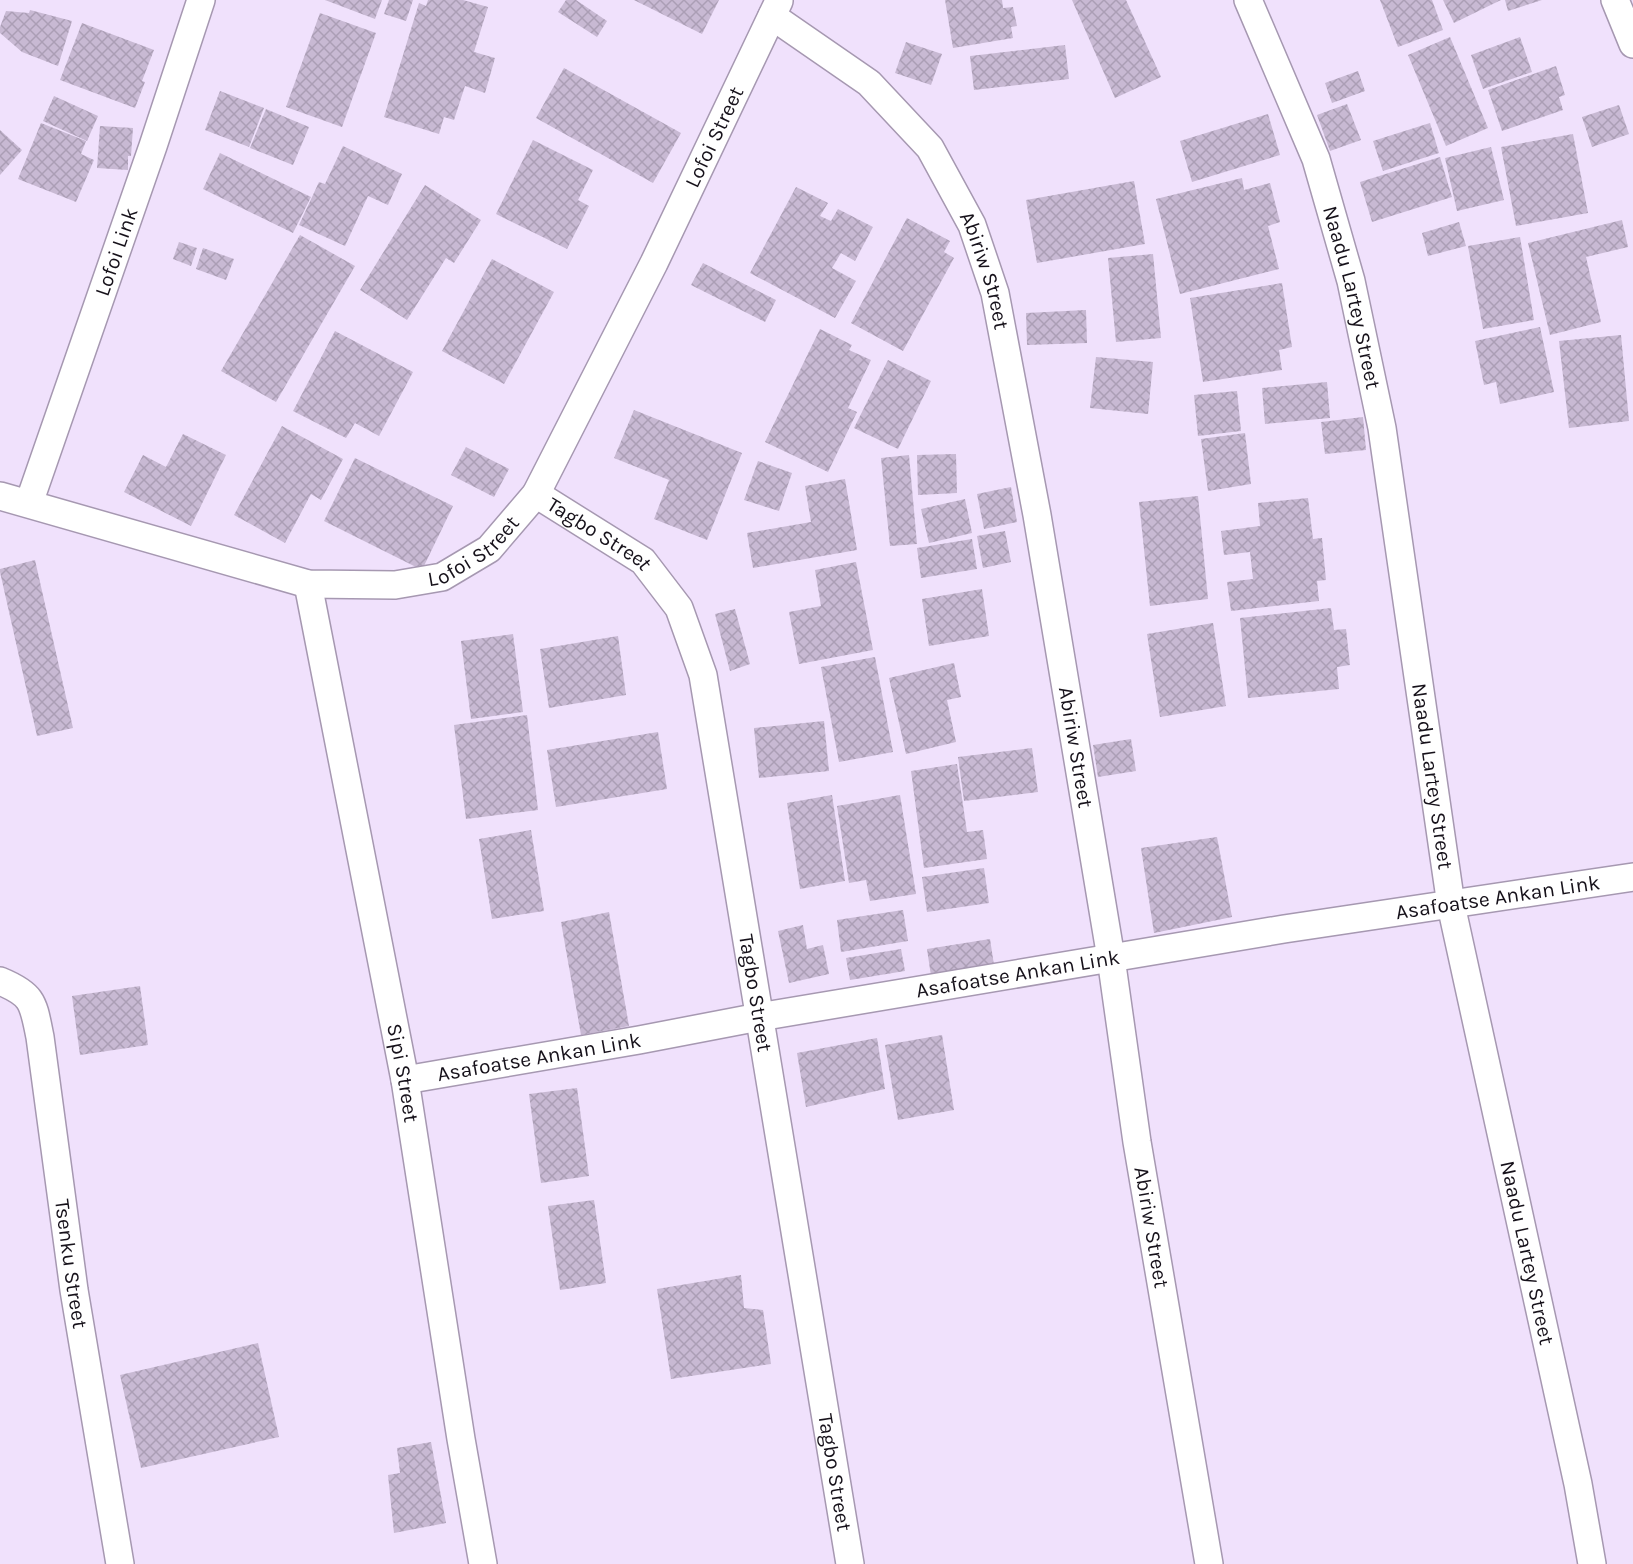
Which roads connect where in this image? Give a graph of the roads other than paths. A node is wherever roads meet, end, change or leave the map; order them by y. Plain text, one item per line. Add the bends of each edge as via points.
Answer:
1 (201, 0) edge
2 (1248, 0) edge
3 (1617, 1) edge
4 (776, 8) edge
5 (1633, 44) edge
6 (536, 494) junction
7 (0, 496) edge
8 (29, 502) junction
9 (308, 584) junction
10 (1633, 877) edge
11 (1451, 905) junction
12 (1111, 958) junction
13 (0, 981) edge
14 (759, 1017) junction
15 (405, 1080) junction
16 (120, 1564) edge
17 (483, 1564) edge
18 (850, 1564) edge
19 (1209, 1564) edge
20 (1592, 1564) edge

1 - 8 street, Lofoi Link
2 - 11 street, Naadu Lartey Street via 1316,159 1351,280 1382,428
3 - 5 street
4 - 6 street, Lofoi Street via 654,263
4 - 12 street, Abiriw Street via 869,83 930,148 972,225 995,293 1037,515
6 - 9 street, Lofoi Street via 489,549 442,577 395,585
6 - 14 street, Tagbo Street via 643,561 679,608 703,675
7 - 8 street, Lofoi Street
8 - 9 street, Lofoi Street
9 - 15 street, Sipi Street
10 - 11 street, Asafoatse Ankan Link
11 - 12 street, Asafoatse Ankan Link
11 - 20 street, Naadu Lartey Street
12 - 14 street, Asafoatse Ankan Link
12 - 19 street, Abiriw Street via 1137,1142
13 - 16 street, Tsenku Street via 20,989 33,1003 40,1037 75,1290
14 - 15 street, Asafoatse Ankan Link
14 - 18 street, Tagbo Street
15 - 17 street, Sipi Street

